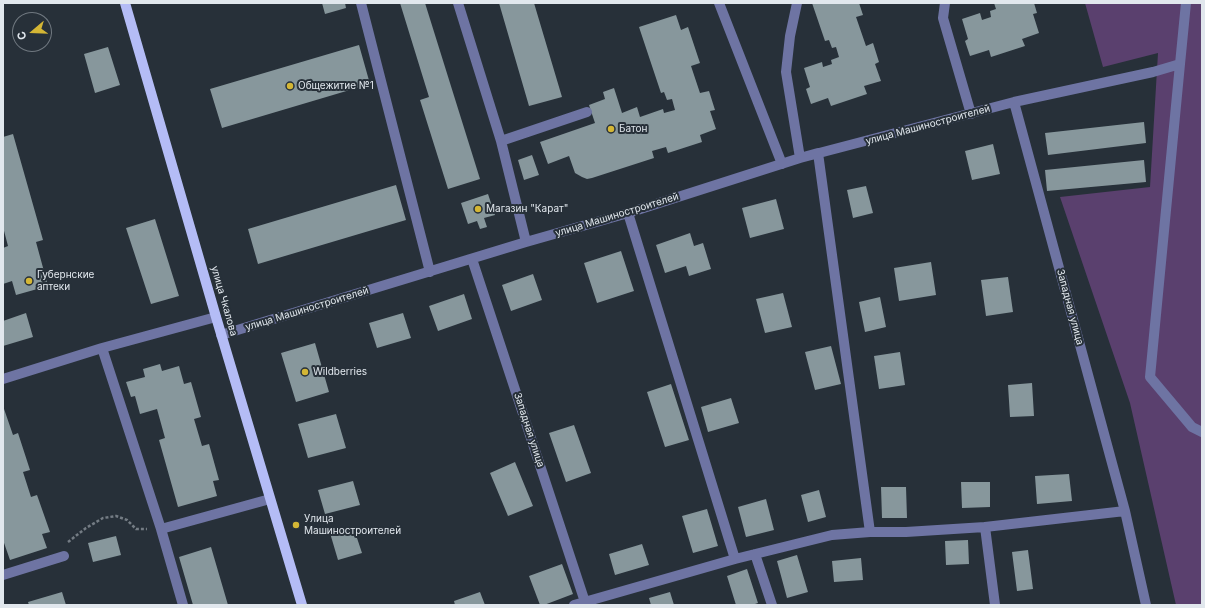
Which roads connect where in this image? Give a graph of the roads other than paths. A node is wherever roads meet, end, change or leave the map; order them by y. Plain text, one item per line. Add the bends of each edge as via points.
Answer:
1 (125, 3) edge
2 (361, 3) edge
3 (458, 3) edge
4 (719, 3) edge
5 (797, 3) edge
6 (945, 3) edge
7 (1186, 3) edge
8 (1180, 64) junction
9 (1014, 102) junction
10 (587, 112) dead end
11 (971, 114) junction
12 (501, 141) junction
13 (818, 153) junction
14 (800, 158) junction
15 (782, 164) junction
16 (628, 213) junction
17 (526, 242) junction
18 (472, 259) junction
19 (430, 272) junction
20 (216, 317) junction
21 (221, 335) junction
22 (102, 348) junction
23 (3, 379) edge
24 (1202, 432) edge
25 (270, 499) junction
26 (1125, 511) junction
27 (985, 527) junction
28 (161, 529) junction
29 (870, 532) junction
30 (755, 554) junction
31 (64, 556) dead end
32 (735, 559) junction
33 (3, 575) edge
34 (585, 602) junction
35 (183, 605) edge
36 (302, 605) edge
37 (574, 605) edge
38 (772, 605) edge
39 (995, 605) edge
40 (1146, 605) edge

1 - 20 main road, улица Чкалова
2 - 19 street
3 - 12 street
4 - 15 street
5 - 14 street via 786,72
6 - 11 street via 943,18
7 - 8 street
8 - 9 street, улица Машиностроителей
8 - 24 street via 1150,377 1192,427
9 - 11 street, улица Машиностроителей
9 - 26 street, Западная улица
10 - 12 street
11 - 13 street, улица Машиностроителей
12 - 17 street
13 - 14 street, улица Машиностроителей
13 - 29 street
14 - 15 street, улица Машиностроителей
15 - 16 street, улица Машиностроителей
16 - 17 street, улица Машиностроителей
16 - 32 street
17 - 18 street, улица Машиностроителей
18 - 19 street, улица Машиностроителей
18 - 34 street, Западная улица
19 - 21 street, улица Машиностроителей
20 - 21 main road, улица Чкалова
20 - 22 street
21 - 25 main road, улица Чкалова
22 - 23 street
22 - 28 street
25 - 28 street
25 - 36 main road, улица Чкалова
26 - 27 street
26 - 40 street, Западная улица
27 - 29 street
27 - 39 street
28 - 35 street
29 - 30 street via 832,535
30 - 32 street
30 - 38 street
31 - 33 street
32 - 34 street
34 - 37 street

